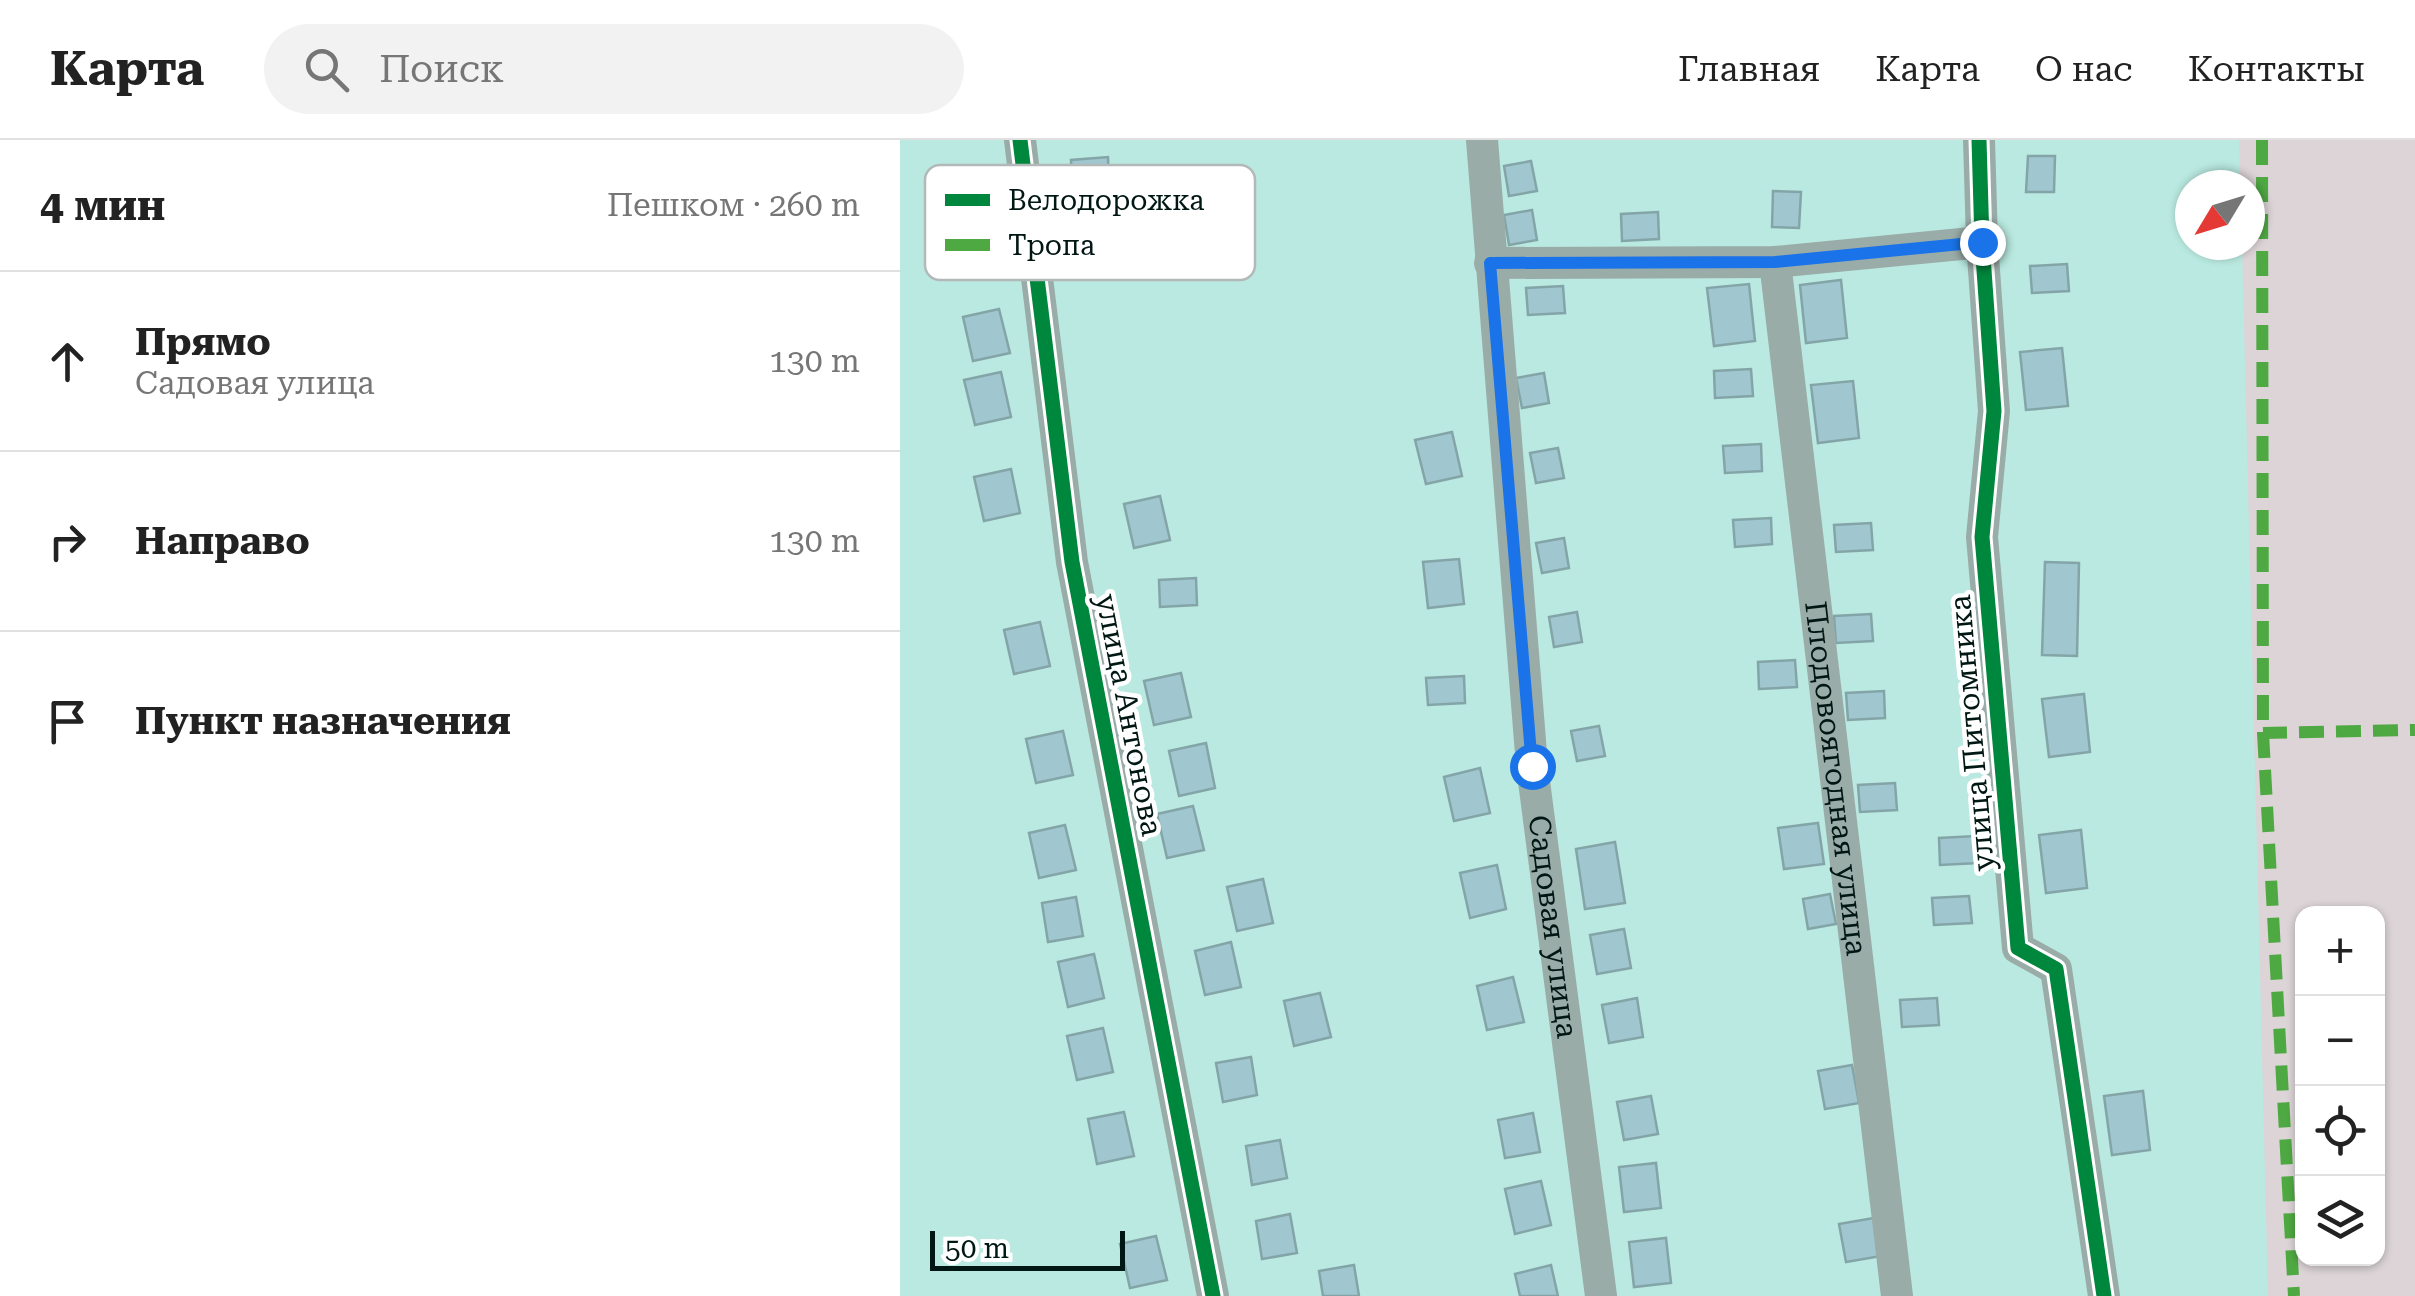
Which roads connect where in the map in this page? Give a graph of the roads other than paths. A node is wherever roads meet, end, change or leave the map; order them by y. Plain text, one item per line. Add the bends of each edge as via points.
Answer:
1 (1020, 140) edge
2 (1482, 140) edge
3 (1979, 140) edge
4 (1023, 165) edge
5 (1982, 242) junction
6 (1775, 262) junction
7 (1490, 263) junction
8 (1037, 280) edge
9 (1213, 1296) edge
10 (1601, 1296) edge
11 (1896, 1296) edge
12 (2104, 1296) edge

1 - 4 street, улица Антонова
2 - 7 street, Садовая улица
3 - 5 street, улица Питомника
5 - 6 street
5 - 12 street, улица Питомника via 1994,411 1982,537 2018,948 2056,969
6 - 7 street
6 - 11 street, Плодовоягодная улица
7 - 10 street, Садовая улица via 1532,766
8 - 9 street, улица Антонова via 1072,562

